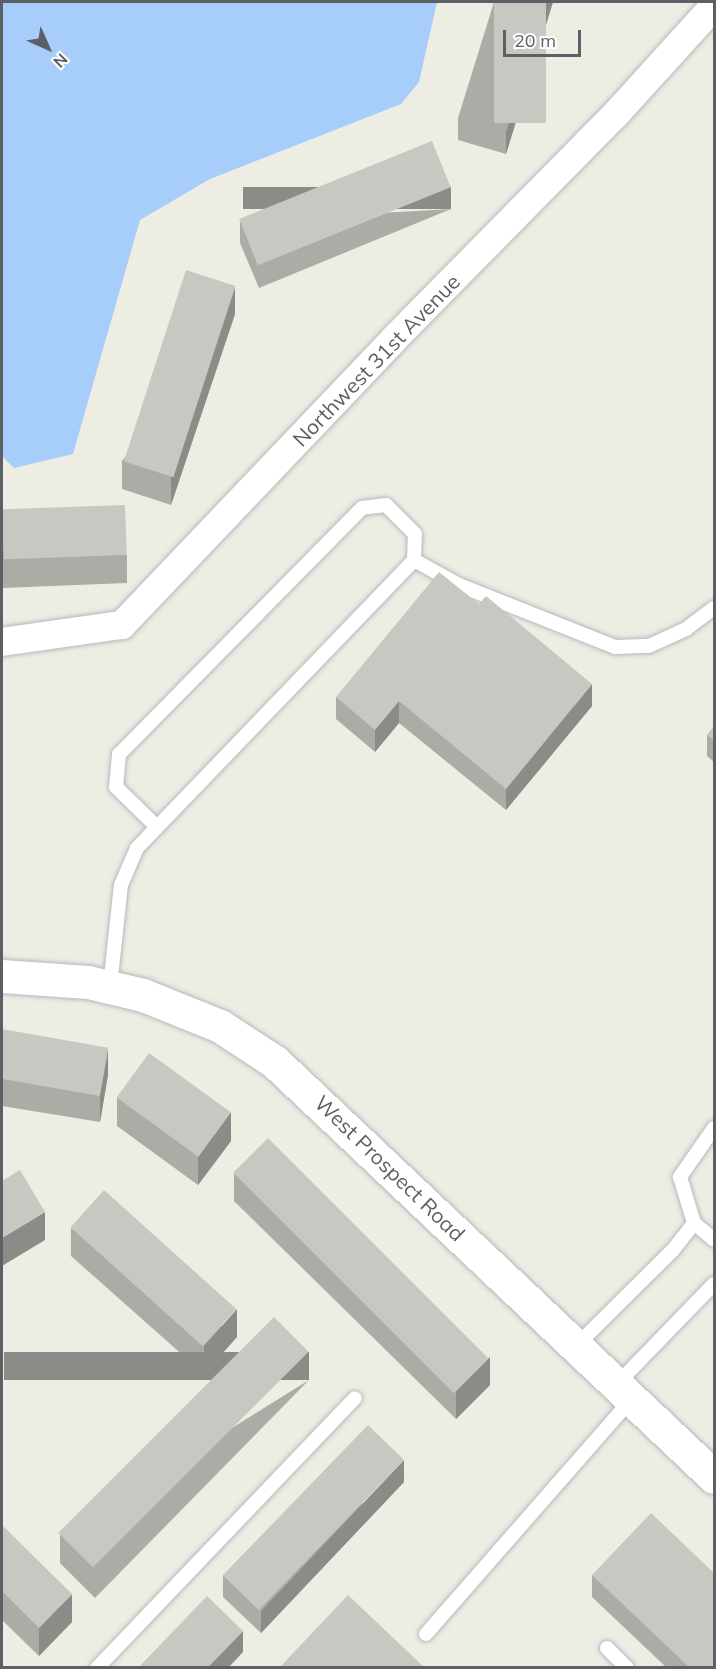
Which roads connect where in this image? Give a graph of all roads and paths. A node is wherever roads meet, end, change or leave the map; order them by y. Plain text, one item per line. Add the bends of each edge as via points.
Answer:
1 (714, 6) edge
2 (414, 560) junction
3 (714, 608) edge
4 (2, 642) edge
5 (157, 827) junction
6 (2, 976) edge
7 (110, 986) junction
8 (714, 1128) edge
9 (694, 1223) junction
10 (714, 1240) edge
11 (714, 1284) edge
12 (576, 1346) junction
13 (625, 1392) junction
14 (355, 1398) dead end
15 (714, 1477) edge
16 (426, 1634) dead end
17 (607, 1648) dead end
18 (97, 1668) edge
19 (627, 1668) edge

1 - 4 street, Northwest 31st Avenue via 616,114 395,338 122,625
2 - 3 lane via 459,585 615,647 649,646 686,629
2 - 5 lane
2 - 5 lane via 415,534 386,505 362,508 119,754 116,787
5 - 7 lane via 137,848 121,885
6 - 7 main road, West Prospect Road
7 - 12 main road, West Prospect Road via 200,1017 275,1062
8 - 9 lane via 680,1177
9 - 10 lane
9 - 12 lane via 673,1250
11 - 13 lane
12 - 13 main road, West Prospect Road
13 - 15 main road, West Prospect Road
13 - 16 lane
14 - 18 lane
17 - 19 lane

